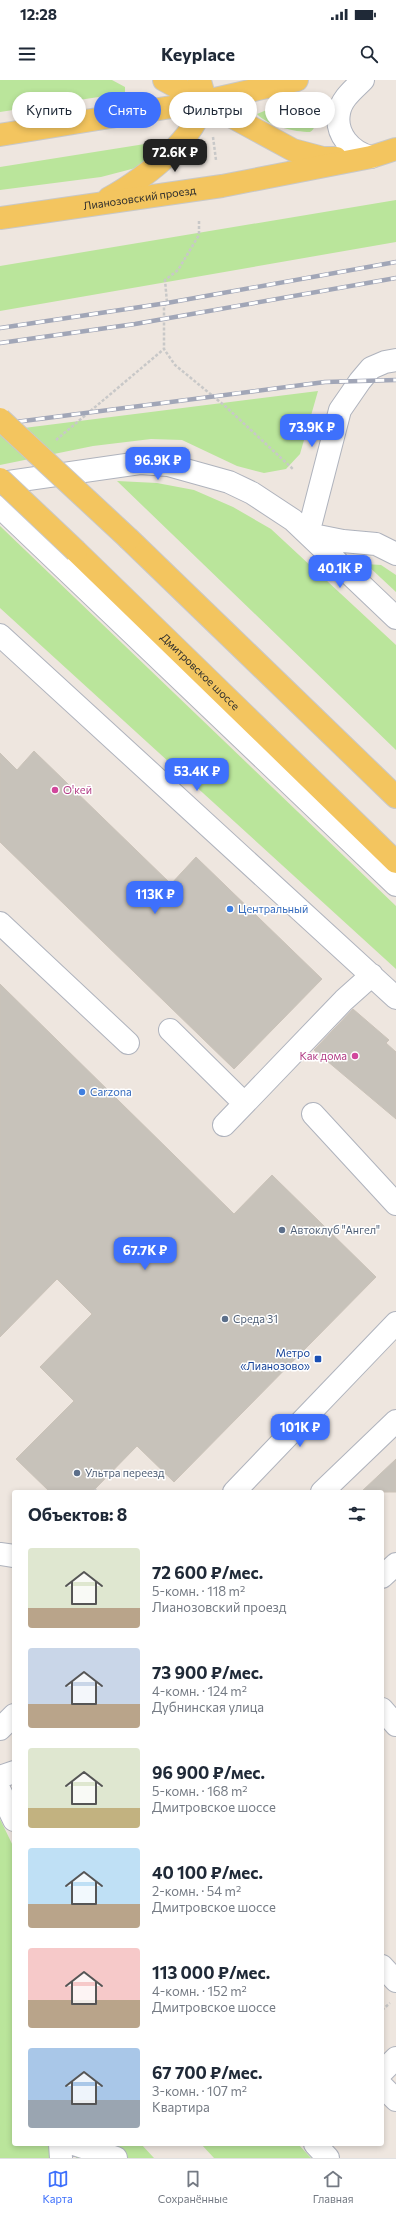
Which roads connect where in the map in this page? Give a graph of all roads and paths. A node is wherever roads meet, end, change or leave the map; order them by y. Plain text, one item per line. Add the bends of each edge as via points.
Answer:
1 (164, 80) edge
2 (199, 80) edge
3 (297, 80) edge
4 (363, 80) edge
5 (185, 92) edge
6 (203, 92) edge
7 (245, 92) edge
8 (169, 107) edge
9 (191, 128) edge
10 (251, 128) edge
11 (211, 129) dead end
12 (0, 135) edge
13 (396, 149) edge
14 (364, 158) junction
15 (216, 160) dead end
16 (102, 203) junction
17 (0, 218) edge
18 (199, 221) dead end
19 (164, 349) junction
20 (396, 360) edge
21 (0, 419) edge
22 (50, 446) dead end
23 (294, 470) dead end
24 (0, 479) edge
25 (0, 483) edge
26 (0, 507) edge
27 (308, 534) junction
28 (396, 554) edge
29 (396, 618) edge
30 (0, 634) edge
31 (396, 797) edge
32 (396, 862) edge
33 (396, 885) edge
34 (0, 923) edge
35 (372, 975) junction
36 (396, 998) edge
37 (170, 1030) dead end
38 (128, 1043) dead end
39 (244, 1103) junction
40 (313, 1114) dead end
41 (224, 1125) dead end
42 (396, 1204) edge
43 (396, 1323) edge
44 (396, 1421) edge
45 (236, 1490) edge
46 (324, 1490) edge
47 (0, 1554) edge
48 (12, 1556) edge
49 (396, 1564) edge
50 (384, 1575) edge
51 (12, 1717) edge
52 (0, 1729) edge
53 (12, 1773) edge
54 (0, 1777) edge
55 (0, 1791) edge
56 (12, 1816) edge
57 (384, 1968) edge
58 (396, 1981) edge
59 (396, 2058) edge
60 (384, 2070) edge
61 (384, 2088) edge
62 (396, 2100) edge
63 (60, 2146) edge
64 (80, 2146) edge
65 (317, 2146) edge
66 (61, 2158) edge
67 (116, 2158) edge
68 (328, 2158) edge

1 - 5 main road
2 - 6 main road
3 - 7 main road
4 - 14 street via 348,94 339,113 340,130 347,144
8 - 12 main road
9 - 16 main road via 158,166 129,188
10 - 14 main road via 293,150 323,158
11 - 15 path
13 - 14 main road, Лианозовский проезд
14 - 16 main road, Лианозовский проезд via 222,186
16 - 17 main road, Лианозовский проезд
18 - 19 path via 199,235 178,270 164,280 167,303 164,306
19 - 22 path
19 - 23 path via 175,365 226,406
20 - 27 street via 371,368 340,410
21 - 31 main road, bridge
24 - 32 main road, Дмитровское шоссе, bridge
25 - 27 street via 140,463 168,465 206,475 252,493 281,511
26 - 33 street
27 - 28 street via 376,544
27 - 29 street
30 - 35 street
34 - 38 street
35 - 36 street
35 - 39 street via 348,996
37 - 39 street
39 - 41 street
40 - 42 street
43 - 45 street
44 - 46 street
47 - 48 street
49 - 50 street
51 - 52 street
53 - 54 street
55 - 56 street
57 - 58 street
59 - 60 street
61 - 62 street
63 - 66 street
64 - 67 street
65 - 68 street

